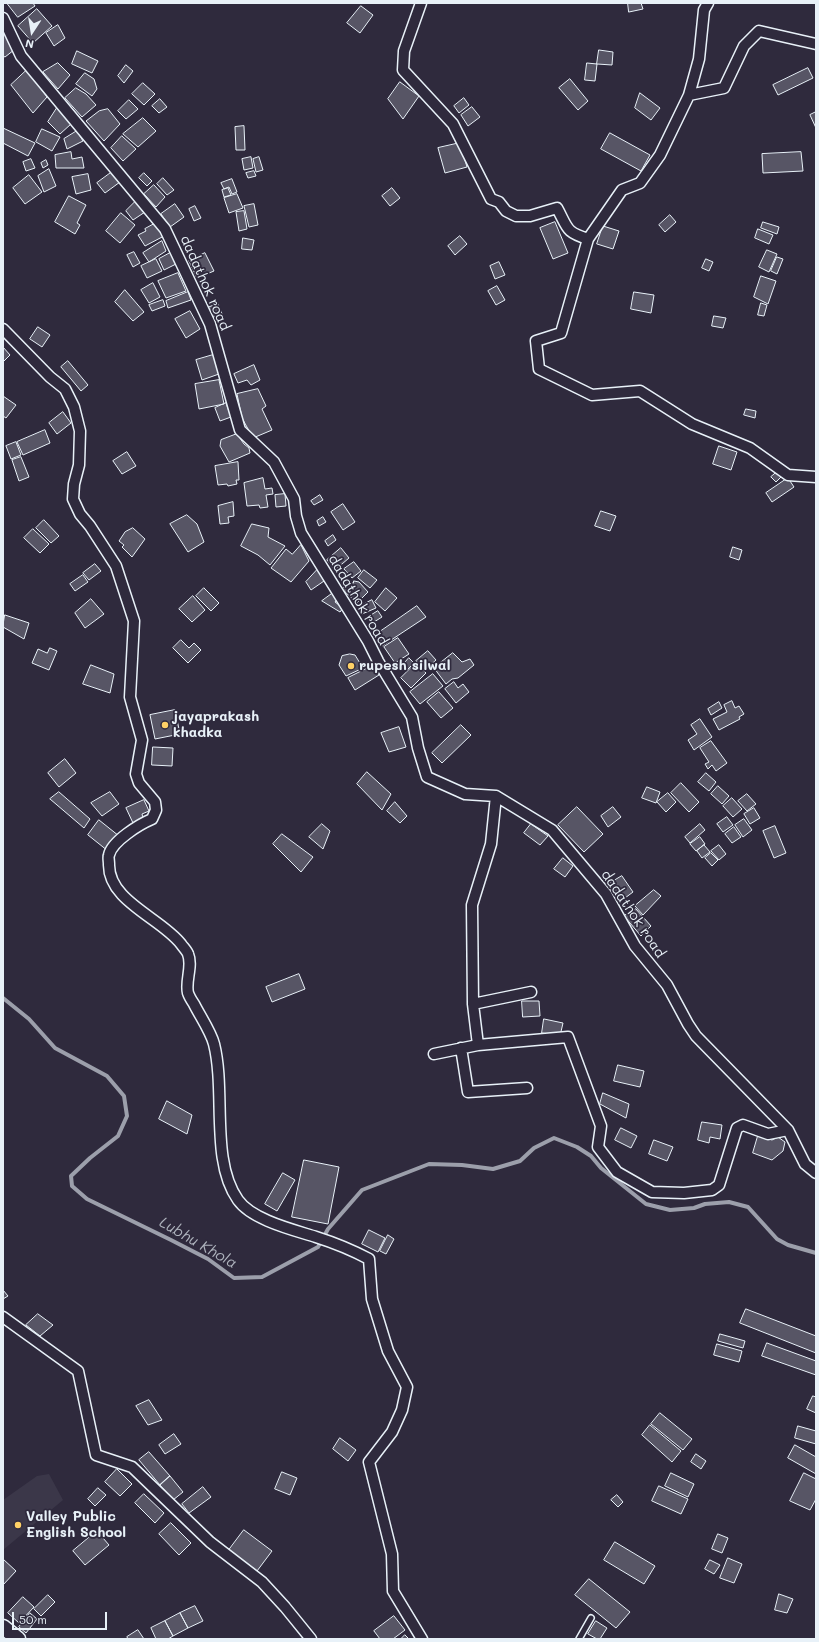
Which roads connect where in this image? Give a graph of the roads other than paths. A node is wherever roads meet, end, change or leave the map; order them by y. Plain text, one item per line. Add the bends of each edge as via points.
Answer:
1 (421, 3) edge
2 (708, 3) edge
3 (3, 18) edge
4 (816, 44) edge
5 (691, 91) junction
6 (588, 239) junction
7 (3, 329) edge
8 (816, 476) edge
9 (496, 796) junction
10 (531, 992) dead end
11 (473, 1004) junction
12 (478, 1045) junction
13 (461, 1048) junction
14 (434, 1054) dead end
15 (527, 1088) dead end
16 (788, 1130) junction
17 (816, 1173) edge
18 (3, 1317) edge
19 (590, 1618) dead end
20 (3, 1627) edge
21 (18, 1639) edge
22 (311, 1639) edge
23 (422, 1639) edge
24 (579, 1639) edge

1 - 6 street via 404,51 403,70 453,124 490,199 499,202 506,211 516,216 530,216 557,208 564,225 573,234
2 - 5 street via 704,10 699,59
3 - 9 street, dadathok road via 21,56 165,228 210,324 240,430 274,462 294,499 301,533 412,717 427,777 465,794
4 - 5 street via 759,31 744,46 724,88 689,95
5 - 6 street via 660,155 640,182 622,190
6 - 8 street via 561,333 536,341 539,369 592,395 640,391 692,424 750,448 788,475
7 - 23 street via 65,389 74,407 80,431 79,465 73,499 80,514 116,566 134,621 130,697 142,740 136,774 139,783 155,802 156,810 152,819 139,825 113,847 109,855 108,868 112,882 128,900 176,938 188,954 188,993 214,1043 220,1078 221,1152 228,1186 244,1208 278,1226 353,1250 369,1259 372,1298 388,1350 407,1387 402,1410 392,1432 369,1462 392,1554 393,1591
9 - 11 street via 491,844 472,905
9 - 16 street, dadathok road via 552,830 606,894 635,946 667,985 696,1036
10 - 11 street
11 - 12 street
12 - 13 street
12 - 16 street via 568,1037 601,1126 598,1148 617,1172 652,1192 684,1194 712,1190 719,1185 737,1128 743,1125 768,1134
13 - 14 street
13 - 15 street via 468,1092
16 - 17 street, dadathok road via 805,1164
18 - 22 street via 78,1371 96,1455 132,1467 210,1542 262,1582
19 - 24 lane
20 - 21 main road

